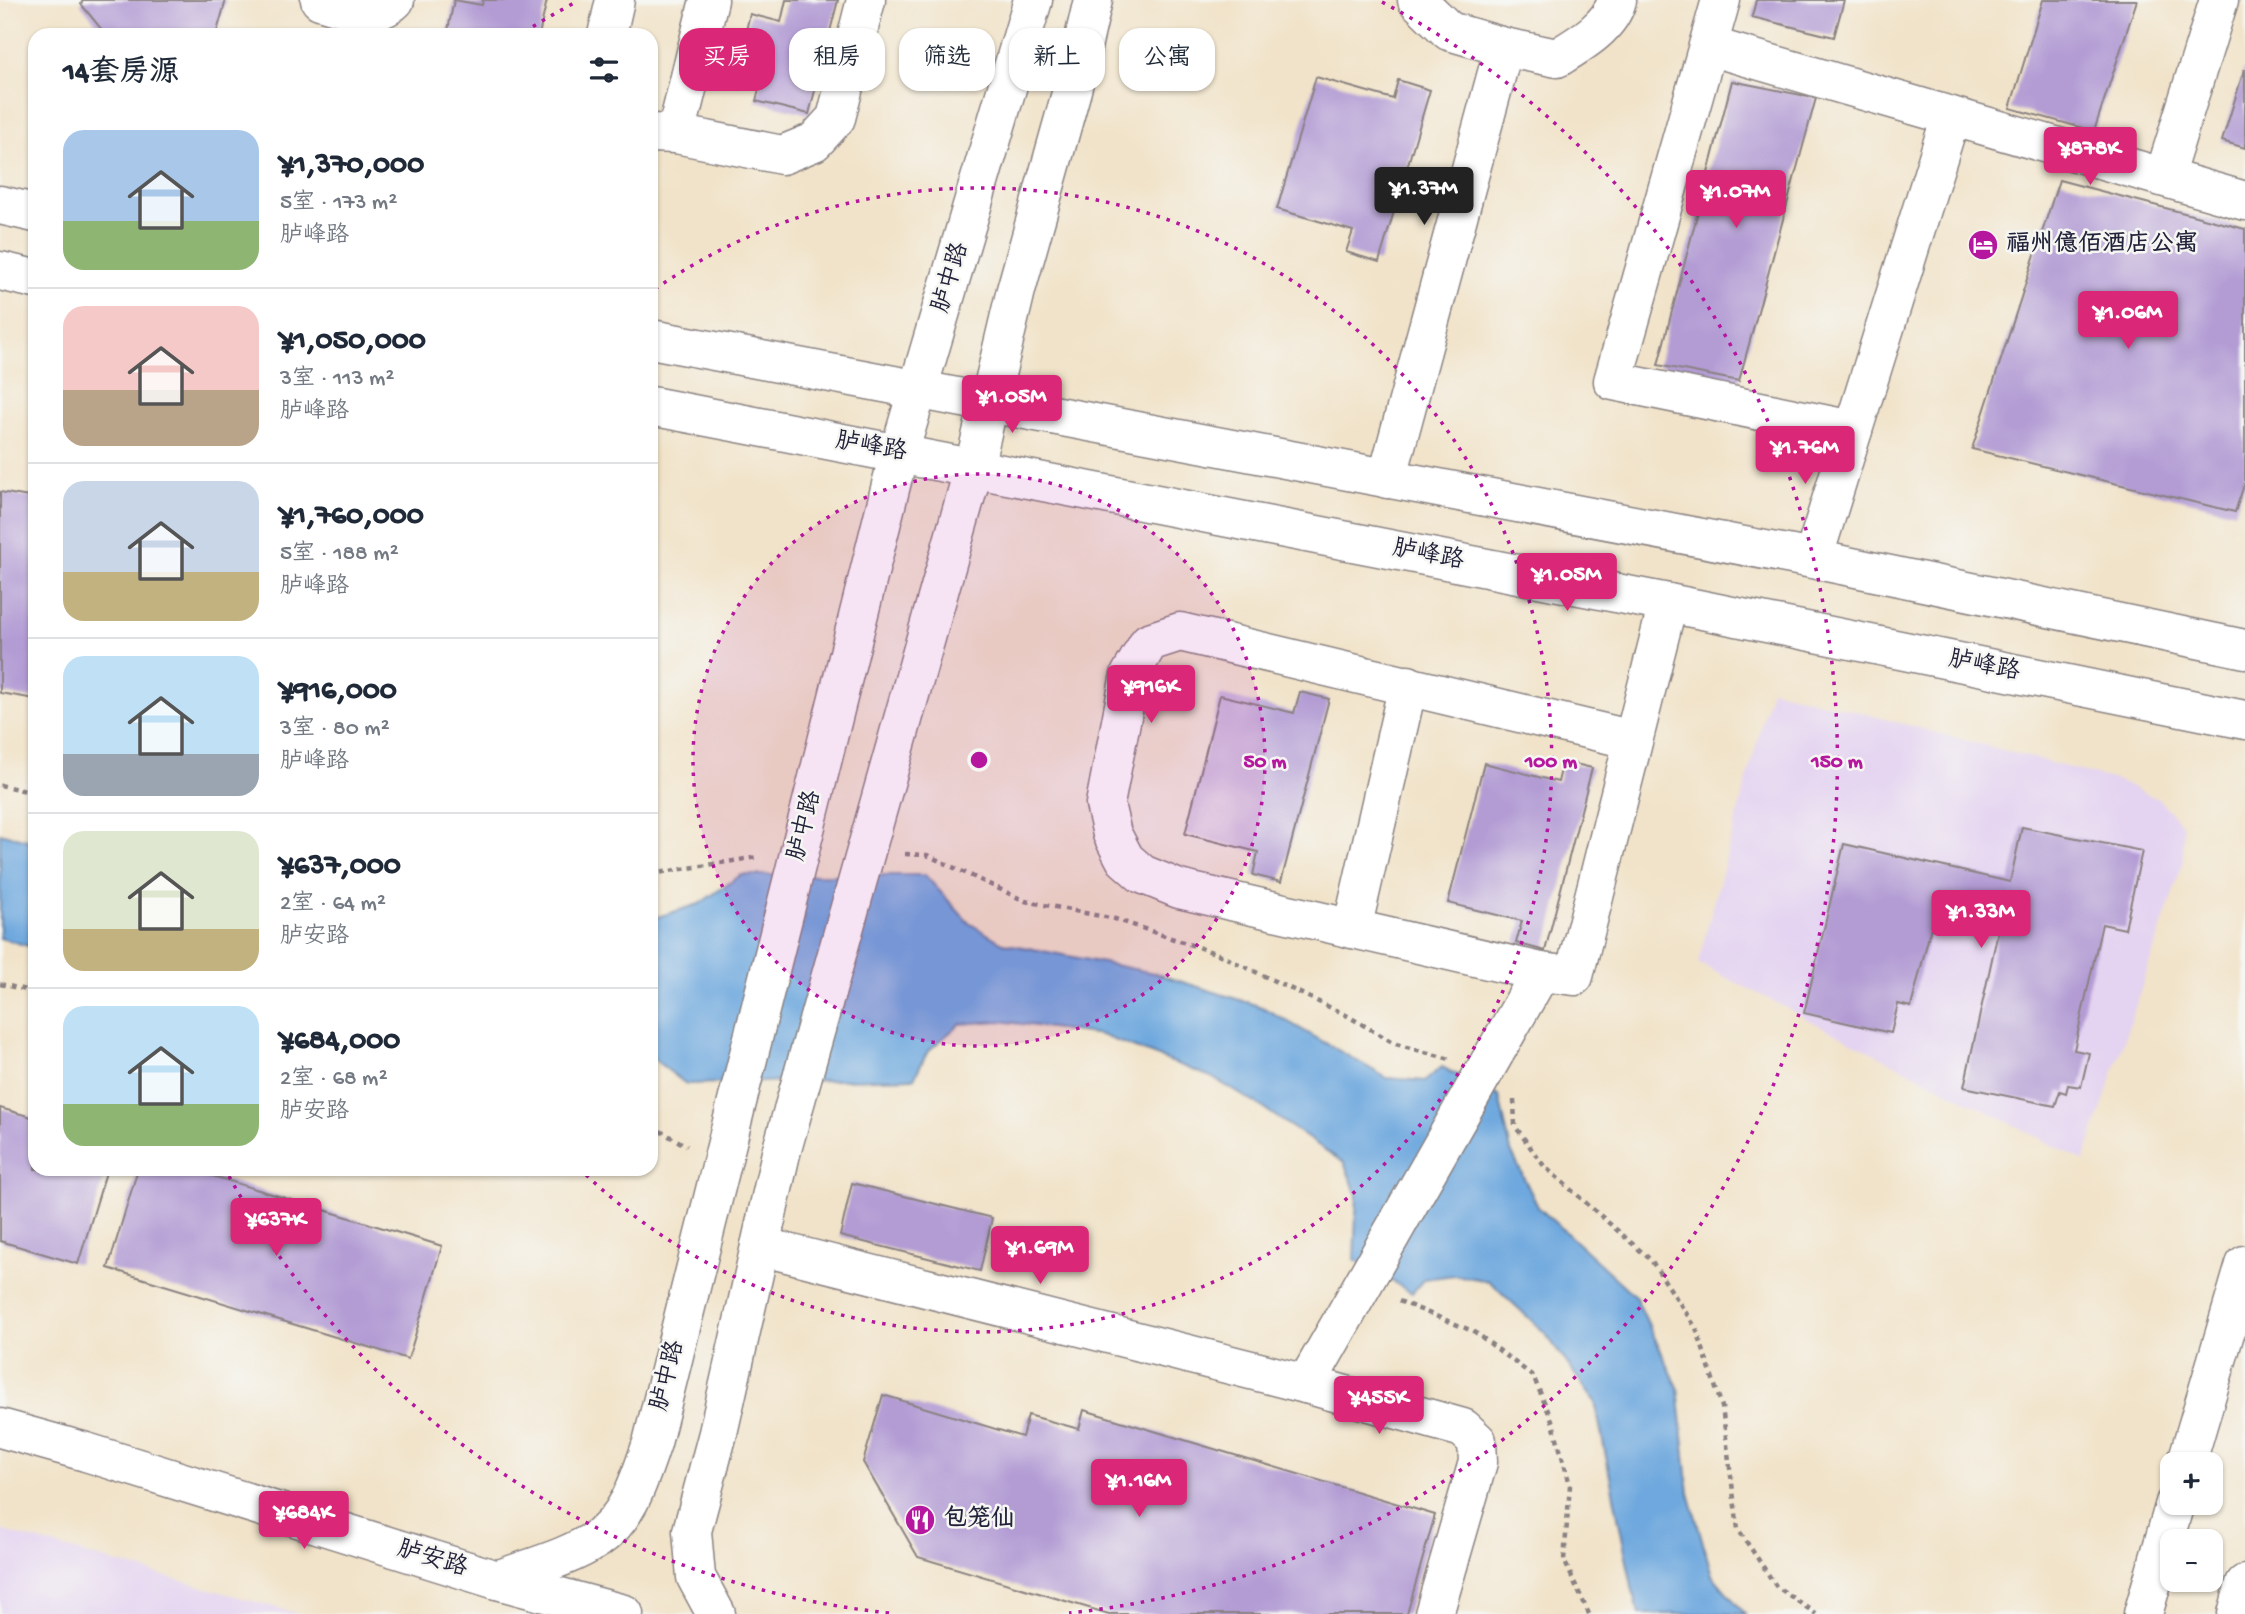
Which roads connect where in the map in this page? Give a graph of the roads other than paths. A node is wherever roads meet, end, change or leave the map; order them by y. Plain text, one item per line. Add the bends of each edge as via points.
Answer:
1 (320, 0) edge
2 (395, 0) edge
3 (615, 0) edge
4 (709, 0) edge
5 (866, 0) edge
6 (1033, 0) edge
7 (1093, 0) edge
8 (1417, 0) edge
9 (1617, 0) edge
10 (1721, 0) edge
11 (2219, 0) edge
12 (609, 28) edge
13 (1709, 46) junction
14 (1504, 47) junction
15 (1951, 116) junction
16 (664, 134) edge
17 (2164, 177) junction
18 (2245, 201) edge
19 (0, 205) edge
20 (28, 211) edge
21 (0, 271) edge
22 (28, 277) edge
23 (658, 340) edge
24 (918, 392) junction
25 (988, 405) junction
26 (658, 407) edge
27 (1853, 430) junction
28 (899, 453) junction
29 (974, 467) junction
30 (1387, 479) junction
31 (1813, 559) junction
32 (1668, 603) junction
33 (2245, 649) edge
34 (1408, 685) junction
35 (2245, 720) edge
36 (1633, 740) junction
37 (1352, 929) junction
38 (1541, 972) junction
39 (760, 1246) junction
40 (2245, 1265) edge
41 (1306, 1384) junction
42 (0, 1428) edge
43 (2190, 1452) edge
44 (2172, 1515) edge
45 (497, 1580) junction
46 (2245, 1584) edge
47 (624, 1614) edge
48 (716, 1614) edge
49 (1434, 1614) edge
50 (2143, 1614) edge
51 (2236, 1614) edge

1 - 2 street via 366,13
3 - 12 street
4 - 16 street
5 - 16 street via 836,118 814,142 782,155
6 - 24 street, 胪中路
7 - 25 street
8 - 14 street via 1449,32
9 - 14 street via 1615,10 1587,40 1557,58
10 - 13 street
11 - 17 street
13 - 15 street
13 - 27 street via 1613,381
14 - 30 street
15 - 17 street
15 - 27 street
17 - 18 street
19 - 20 street
21 - 22 street
23 - 24 street
24 - 25 street
24 - 28 street, 胪中路
25 - 29 street
25 - 30 street
26 - 28 street, 胪峰路
27 - 31 street
28 - 29 street, 胪峰路
28 - 45 street, 胪中路 via 652,1443 632,1496 597,1539
29 - 32 street, 胪峰路
29 - 39 street via 788,1127
30 - 31 street
31 - 33 street
32 - 35 street, 胪峰路
32 - 36 street
34 - 36 street
34 - 37 street
34 - 37 street via 1180,632 1149,642 1130,675 1105,804 1112,834 1125,859 1142,874 1179,889
36 - 38 street via 1574,976
37 - 38 street
38 - 41 street
39 - 41 street
39 - 48 street via 692,1531 696,1577
40 - 43 street
41 - 49 street via 1463,1428 1477,1441 1478,1462
42 - 45 street, 胪安路
44 - 50 street
45 - 47 street, 胪安路
46 - 51 street

